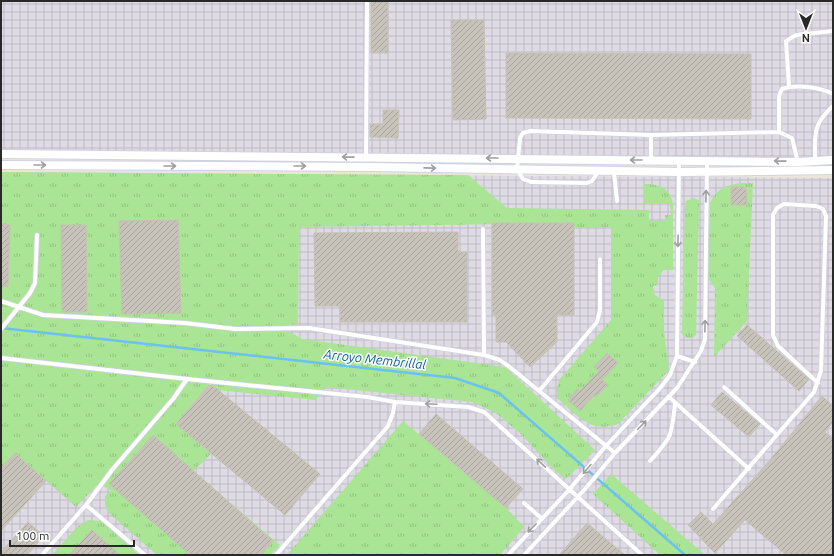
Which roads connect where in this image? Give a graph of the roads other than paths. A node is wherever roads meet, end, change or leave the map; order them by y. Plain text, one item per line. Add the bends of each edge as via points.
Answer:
1 (367, 1) edge
2 (833, 31) edge
3 (789, 86) junction
4 (833, 94) edge
5 (833, 106) edge
6 (779, 132) junction
7 (651, 134) junction
8 (1, 154) edge
9 (153, 155) junction
10 (366, 157) junction
11 (518, 159) junction
12 (651, 160) junction
13 (679, 160) junction
14 (707, 160) junction
15 (833, 160) edge
16 (815, 161) junction
17 (798, 162) junction
18 (1, 165) edge
19 (153, 166) junction
20 (517, 169) junction
21 (833, 170) edge
22 (798, 171) junction
23 (598, 172) junction
24 (614, 172) junction
25 (679, 172) junction
26 (706, 172) junction
27 (617, 201) dead end
28 (483, 229) dead end
29 (37, 235) dead end
30 (600, 259) dead end
31 (1, 301) edge
32 (19, 307) junction
33 (1, 329) edge
34 (484, 355) junction
35 (677, 356) junction
36 (1, 358) edge
37 (695, 362) junction
38 (187, 380) junction
39 (818, 383) junction
40 (724, 387) dead end
41 (540, 390) junction
42 (669, 397) junction
43 (395, 402) junction
44 (675, 403) junction
45 (777, 435) junction
46 (605, 447) junction
47 (615, 453) junction
48 (650, 461) dead end
49 (748, 469) junction
50 (569, 490) junction
51 (577, 498) junction
52 (524, 503) dead end
53 (86, 505) junction
54 (713, 510) dead end
55 (541, 518) junction
56 (42, 555) edge
57 (145, 555) edge
58 (276, 555) edge
59 (508, 555) edge
60 (524, 555) edge
61 (642, 555) edge

1 - 10 lane
2 - 3 lane via 796,35 786,42
3 - 4 lane
3 - 6 lane via 782,89 779,96
5 - 16 lane via 818,121 815,134
6 - 7 lane
6 - 17 lane via 792,138
7 - 11 lane via 530,131 523,133 520,138
7 - 12 lane
8 - 9 street
10 -> 9 street
9 - 19 street
11 -> 10 street
12 -> 11 street
11 - 20 lane
12 - 13 street
13 - 14 street
13 - 25 lane
17 -> 14 street
14 - 26 lane
15 - 16 street
16 - 17 street
17 - 22 lane
18 -> 19 street
19 -> 20 street
20 - 23 street
20 - 23 lane via 524,179 531,182 587,183 592,181
21 - 22 street
22 - 26 street
23 - 24 street
24 - 25 street
24 - 27 lane
25 - 26 street
25 -> 35 lane
37 -> 26 lane via 705,339
28 - 34 lane
29 - 32 lane via 35,283
30 - 41 lane via 600,310 597,322
31 - 32 lane
32 - 33 lane
32 - 34 lane via 43,315 214,327 309,328
34 - 41 lane via 500,360
35 - 37 lane
35 - 46 lane via 670,375 662,386
36 - 38 lane
37 - 42 lane
38 - 43 lane via 367,397
38 - 53 lane
39 - 39 lane via 821,371 826,216 823,209 816,206 784,204 776,208 773,215 773,335 778,346
39 - 45 lane via 814,392
40 - 45 lane
41 - 46 lane
42 - 44 lane
47 -> 42 lane
50 -> 43 lane via 484,412 468,407
43 - 58 lane via 388,426
44 - 48 lane via 668,442
44 - 49 lane
45 - 49 lane
46 - 47 lane
46 -> 50 lane
47 - 51 lane
49 - 54 lane
50 - 51 lane
50 - 55 lane
51 - 60 lane
51 - 61 lane
52 - 55 lane
53 - 56 lane
53 - 57 lane
55 -> 59 lane

